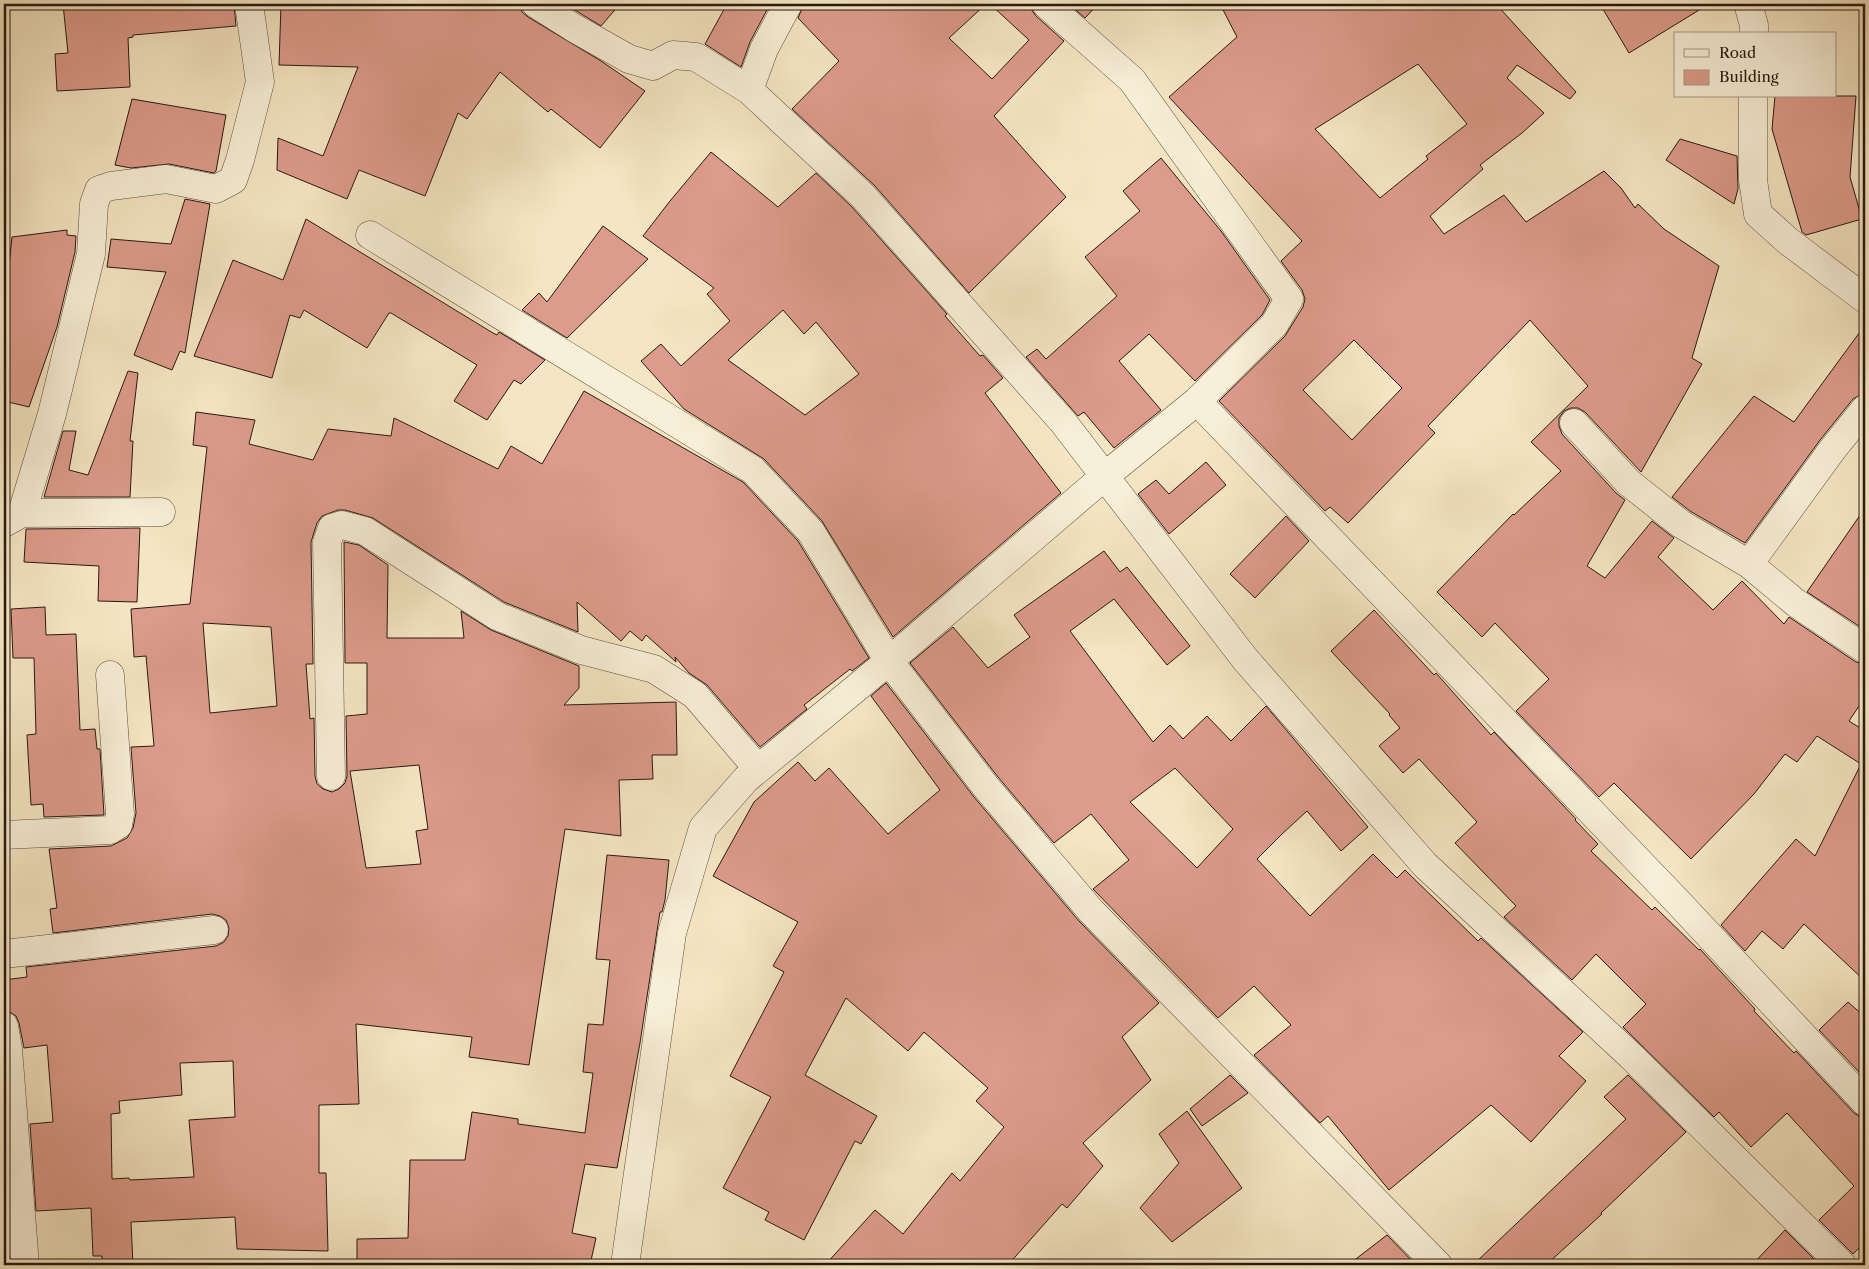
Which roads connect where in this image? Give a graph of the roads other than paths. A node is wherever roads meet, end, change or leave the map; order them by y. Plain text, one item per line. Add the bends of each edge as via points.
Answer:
1 (249, 4) edge
2 (536, 4) edge
3 (788, 4) edge
4 (1046, 4) edge
5 (1748, 4) edge
6 (1754, 32) edge
7 (749, 90) junction
8 (1753, 98) edge
9 (370, 235) dead end
10 (1865, 299) edge
11 (1197, 401) junction
12 (1865, 409) edge
13 (1574, 423) dead end
14 (1105, 476) junction
15 (161, 512) dead end
16 (13, 518) edge
17 (1749, 564) junction
18 (1865, 649) edge
19 (889, 661) junction
20 (110, 675) dead end
21 (758, 769) junction
22 (331, 776) dead end
23 (4, 835) edge
24 (214, 930) dead end
25 (4, 954) edge
26 (5, 1041) edge
27 (1865, 1102) edge
28 (24, 1265) edge
29 (625, 1265) edge
30 (1438, 1265) edge
31 (1842, 1265) edge

1 - 16 street via 260,82 233,180 216,189 166,179 99,190 94,204 91,254 52,414
2 - 7 street via 629,59 653,66 673,55 696,57
3 - 7 street via 764,50
4 - 11 street via 1132,80 1289,298 1274,325
5 - 6 street
7 - 14 street via 863,196 1063,422
8 - 10 street via 1753,180 1758,214
9 - 19 street via 753,470 811,532
11 - 14 street
11 - 27 street
12 - 17 street
13 - 17 street via 1628,482 1681,524
14 - 19 street
14 - 31 street via 1245,659 1425,865 1631,1056
15 - 16 street
17 - 18 street via 1796,603
19 - 21 street
19 - 30 street via 986,787 1091,911
20 - 23 street via 120,814 118,825 110,830
21 - 22 street via 695,695 654,669 581,650 497,616 365,532 342,525 332,528 327,542
21 - 29 street via 703,828 672,933
24 - 25 street
26 - 28 street

